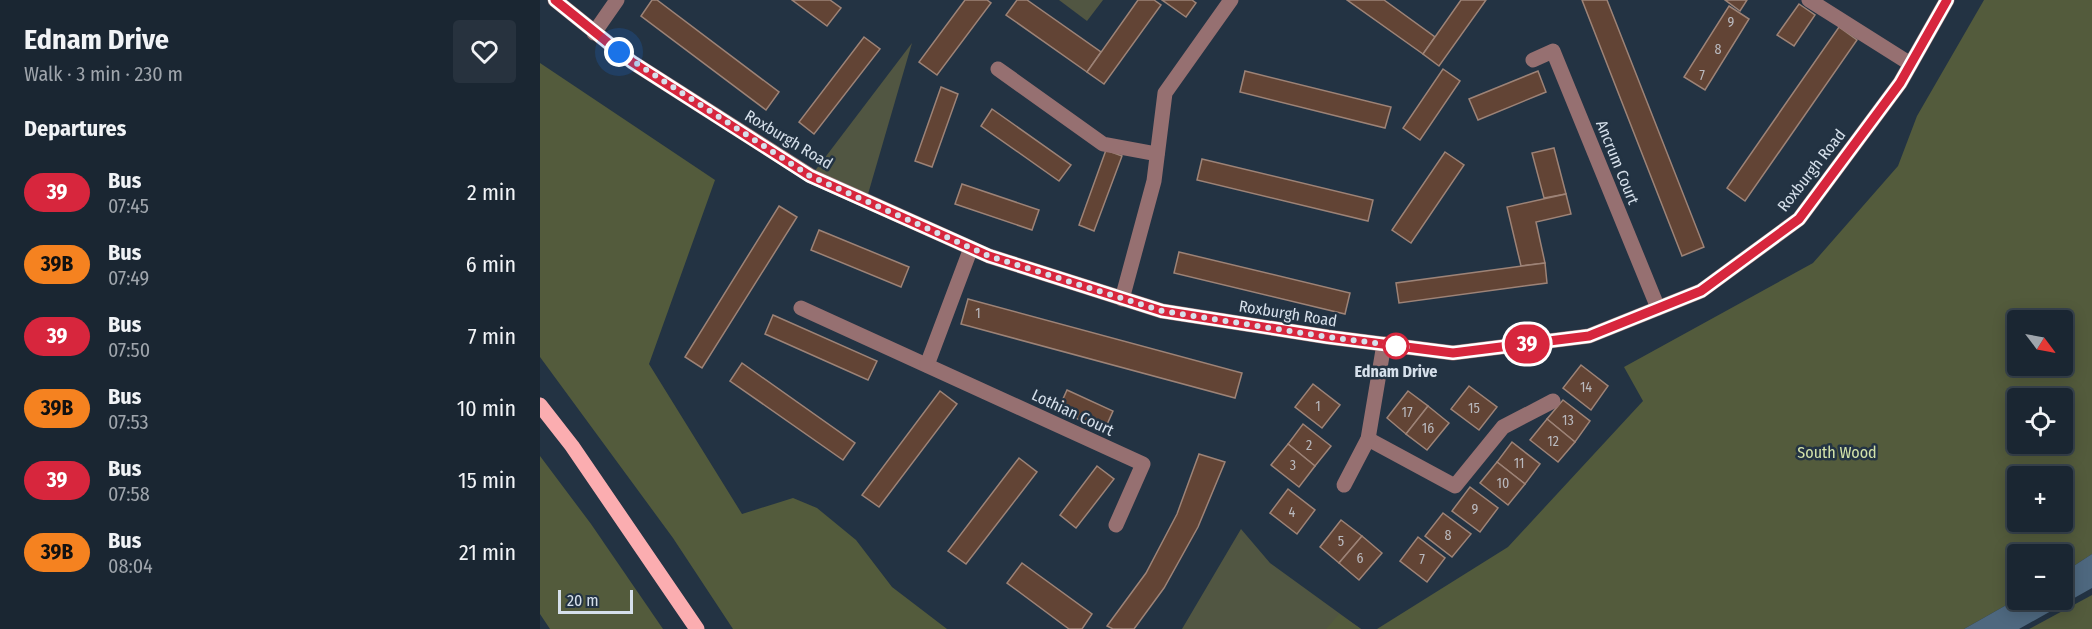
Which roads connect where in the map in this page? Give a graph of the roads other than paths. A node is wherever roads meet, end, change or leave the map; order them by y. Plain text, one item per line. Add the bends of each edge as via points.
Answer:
1 (555, 0) edge
2 (617, 0) edge
3 (1231, 0) edge
4 (1809, 0) edge
5 (1947, 0) edge
6 (594, 33) junction
7 (1533, 60) dead end
8 (1910, 63) junction
9 (998, 69) dead end
10 (1157, 154) junction
11 (971, 248) junction
12 (1122, 299) junction
13 (801, 308) dead end
14 (1658, 308) junction
15 (1384, 344) junction
16 (927, 366) junction
17 (1553, 401) dead end
18 (540, 405) edge
19 (1368, 439) junction
20 (1344, 485) dead end
21 (1116, 525) dead end
22 (697, 629) edge

1 - 6 street, Roxburgh Road
2 - 6 street
3 - 10 street via 1165,93
4 - 8 street
5 - 8 street, Roxburgh Road
6 - 11 street, Roxburgh Road via 632,62 810,176
7 - 14 street, Ancrum Court via 1553,51
8 - 14 street, Roxburgh Road via 1900,83 1799,219 1701,291
9 - 10 street via 1103,144
10 - 12 street via 1154,181
11 - 12 street, Roxburgh Road
11 - 16 street
12 - 15 street, Roxburgh Road via 1162,311
13 - 16 street, Lothian Court
14 - 15 street, Roxburgh Road via 1589,336 1453,353
15 - 19 street
16 - 21 street, Lothian Court via 1143,464
17 - 19 street via 1503,428 1455,486
18 - 22 main road
19 - 20 street

